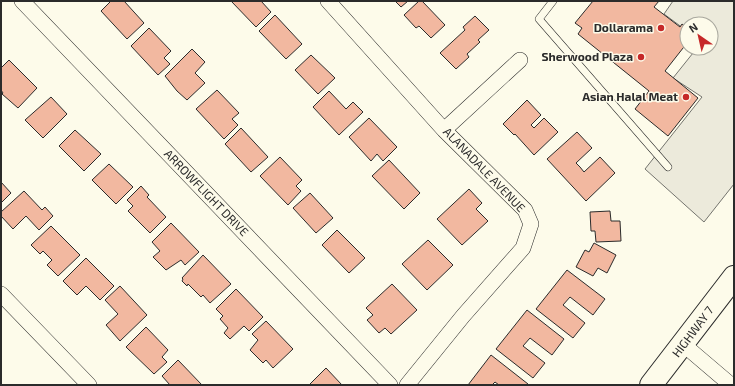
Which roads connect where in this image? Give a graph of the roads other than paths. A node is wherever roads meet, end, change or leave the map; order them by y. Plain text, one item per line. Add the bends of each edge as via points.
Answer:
1 (22, 1) edge
2 (328, 1) edge
3 (553, 1) edge
4 (520, 60) dead end
5 (444, 130) junction
6 (668, 167) dead end
7 (734, 277) edge
8 (1, 294) edge
9 (684, 345) junction
10 (89, 385) edge
11 (390, 385) edge
12 (407, 385) edge
13 (651, 385) edge
14 (731, 385) edge

1 - 11 street, ARROWFLIGHT DRIVE
2 - 5 street, ALANADALE AVENUE
3 - 6 lane via 539,19
4 - 5 street
5 - 12 street, ALANADALE AVENUE via 526,210 532,224 523,248
7 - 9 main road, HIGHWAY 7
8 - 10 street
9 - 13 main road, HIGHWAY 7
9 - 14 street

